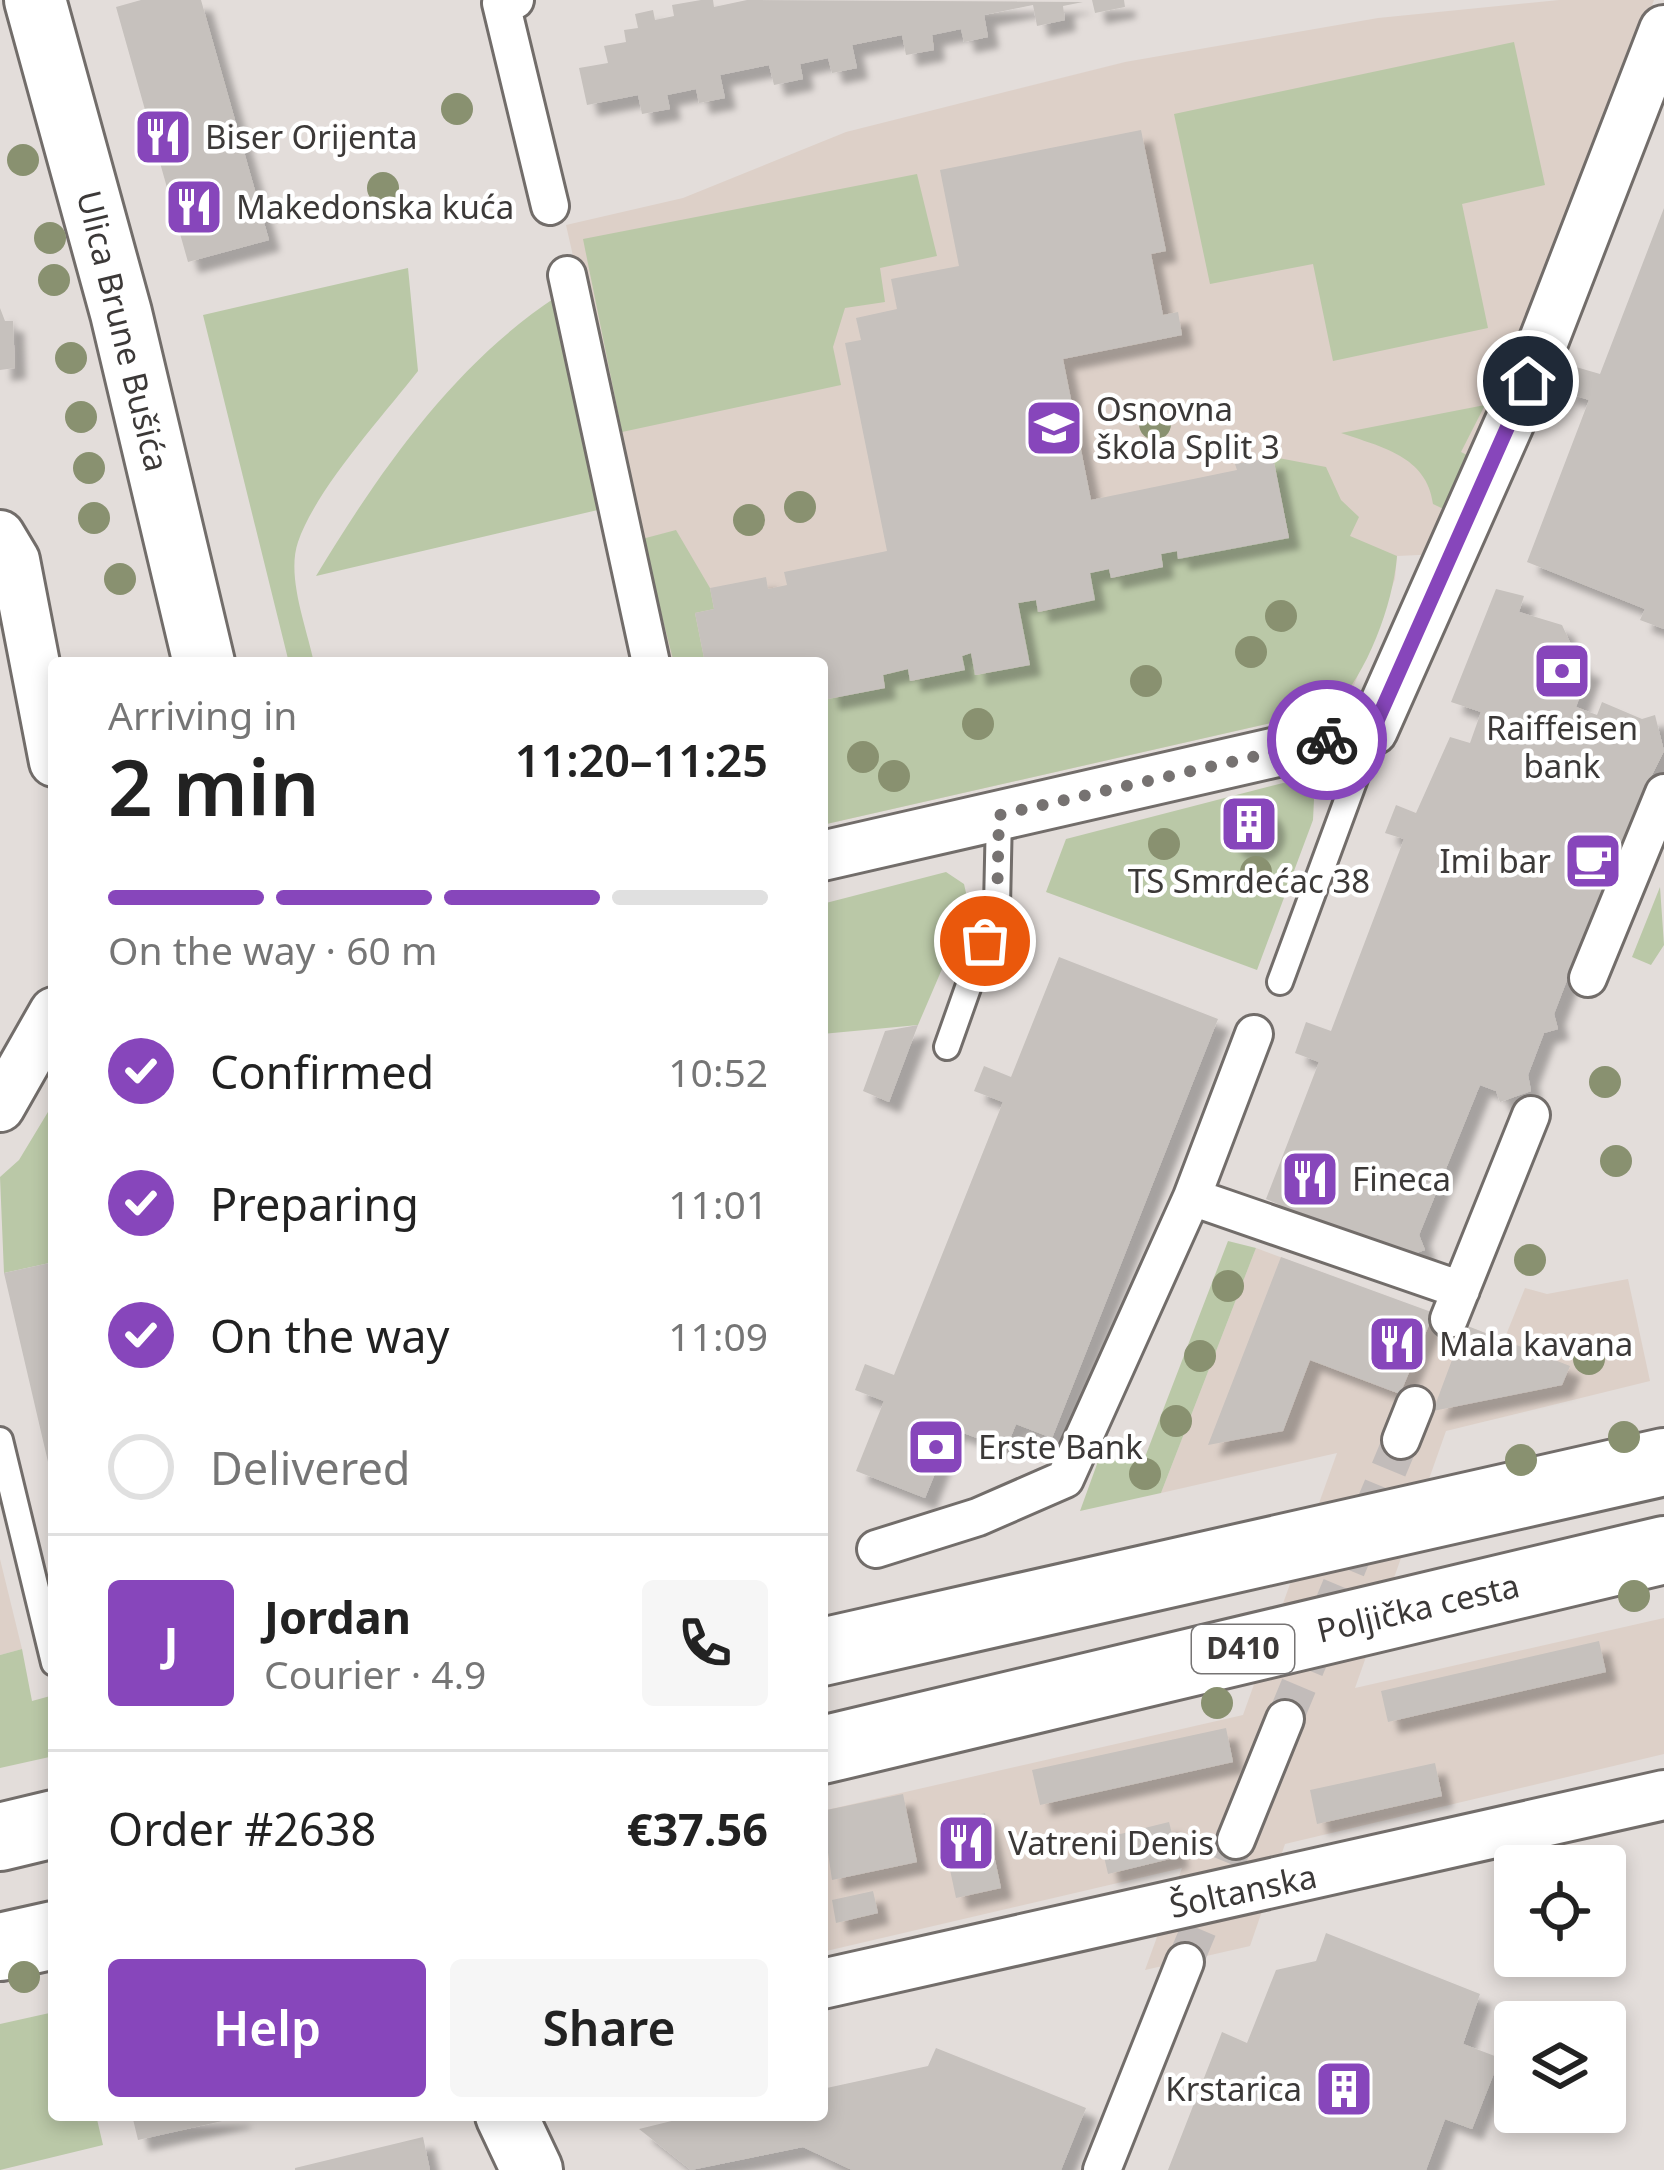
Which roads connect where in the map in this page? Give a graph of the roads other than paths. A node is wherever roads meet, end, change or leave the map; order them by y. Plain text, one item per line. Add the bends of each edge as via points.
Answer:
1 (35, 0) edge
2 (515, 0) edge
3 (1664, 29) edge
4 (550, 206) dead end
5 (567, 275) dead end
6 (0, 535) edge
7 (203, 657) edge
8 (650, 657) edge
9 (18, 681) edge
10 (1373, 730) junction
11 (48, 748) edge
12 (1664, 793) edge
13 (999, 815) junction
14 (828, 855) edge
15 (1588, 978) dead end
16 (1280, 982) dead end
17 (48, 1023) edge
18 (1254, 1034) dead end
19 (947, 1047) dead end
20 (0, 1107) edge
21 (1532, 1115) dead end
22 (1192, 1197) junction
23 (1415, 1405) dead end
24 (0, 1440) edge
25 (1400, 1440) tunnel mouth
26 (1664, 1462) edge
27 (876, 1549) dead end
28 (1664, 1550) edge
29 (48, 1638) edge
30 (828, 1651) edge
31 (1285, 1719) tunnel mouth
32 (828, 1749) edge
33 (1664, 1795) edge
34 (48, 1826) edge
35 (0, 1837) edge
36 (1236, 1840) tunnel mouth
37 (48, 1936) edge
38 (0, 1947) edge
39 (1185, 1962) tunnel mouth
40 (828, 1983) edge
41 (509, 2121) edge
42 (534, 2121) edge
43 (534, 2170) edge
44 (1102, 2170) edge

1 - 7 street, Ulica Brune Bušića
2 - 4 street via 501,3
3 - 10 street via 1528,381
5 - 8 street
6 - 9 street via 16,560
9 - 11 street
10 - 13 street
10 - 16 lane
12 - 15 street
13 - 14 street
13 - 19 lane via 997,906
17 - 20 street
18 - 22 street
21 - 22 street via 1455,1304
22 - 27 street via 1065,1479
23 - 25 street
24 - 29 lane
26 - 30 main road
28 - 32 main road, Poljička cesta / D410
31 - 36 street
33 - 40 street, Šoltanska
34 - 35 main road
37 - 38 main road
39 - 44 street
41 - 43 street
42 - 43 street

